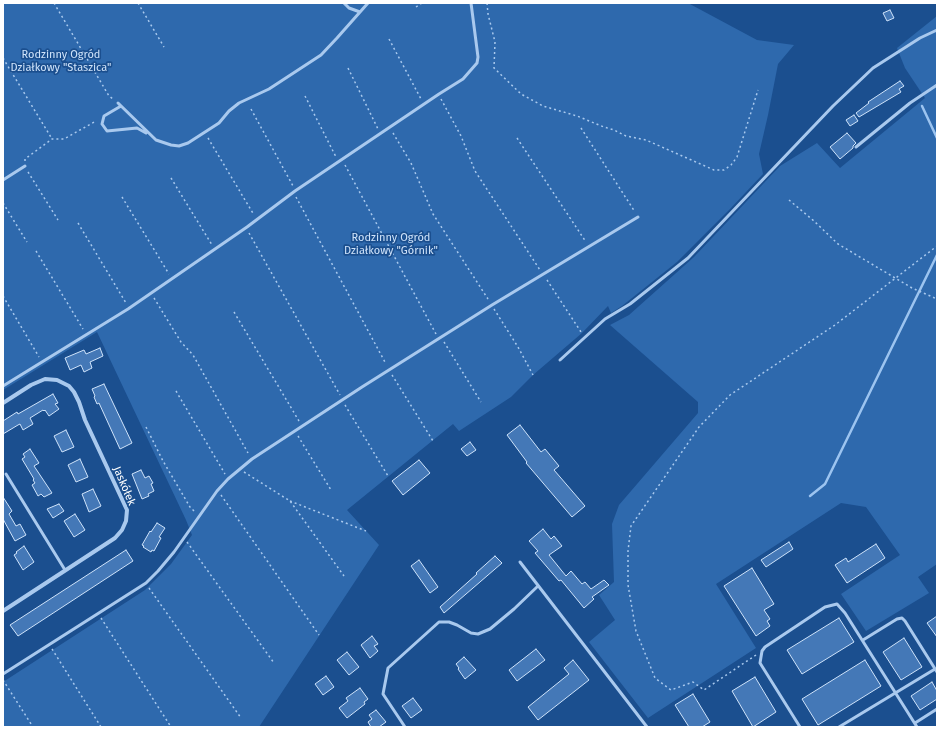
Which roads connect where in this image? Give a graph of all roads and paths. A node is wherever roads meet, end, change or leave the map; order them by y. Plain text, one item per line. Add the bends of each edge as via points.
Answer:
1 (54, 3) edge
2 (138, 3) edge
3 (344, 3) edge
4 (368, 3) edge
5 (422, 3) edge
6 (470, 3) edge
7 (487, 3) edge
8 (416, 7) dead end
9 (360, 12) junction
10 (937, 30) edge
11 (389, 39) dead end
12 (164, 47) dead end
13 (3, 58) edge
14 (348, 68) dead end
15 (937, 85) edge
16 (758, 90) dead end
17 (439, 94) junction
18 (305, 96) dead end
19 (118, 103) joint
20 (424, 104) junction
21 (121, 106) junction
22 (251, 110) dead end
23 (104, 116) junction
24 (390, 128) junction
25 (581, 128) dead end
26 (148, 133) junction
27 (381, 134) junction
28 (208, 138) dead end
29 (517, 138) dead end
30 (52, 139) junction
31 (856, 147) dead end
32 (340, 161) junction
33 (25, 166) junction
34 (171, 178) dead end
35 (3, 180) edge
36 (294, 192) junction
37 (122, 197) dead end
38 (789, 200) dead end
39 (3, 203) edge
40 (638, 217) joint
41 (58, 220) dead end
42 (257, 220) junction
43 (78, 223) dead end
44 (247, 228) junction
45 (26, 242) dead end
46 (589, 246) junction
47 (937, 246) edge
48 (215, 250) junction
49 (36, 251) dead end
50 (543, 274) junction
51 (896, 278) junction
52 (172, 279) junction
53 (151, 293) junction
54 (3, 296) edge
55 (937, 299) edge
56 (492, 305) junction
57 (129, 308) junction
58 (234, 312) dead end
59 (86, 334) junction
60 (582, 334) dead end
61 (440, 338) junction
62 (560, 360) dead end
63 (42, 362) junction
64 (389, 370) junction
65 (534, 376) dead end
66 (3, 386) edge
67 (176, 390) dead end
68 (343, 400) junction
69 (481, 402) dead end
70 (3, 403) edge
71 (302, 426) junction
72 (146, 427) dead end
73 (295, 431) junction
74 (433, 441) dead end
75 (252, 459) junction
76 (240, 469) junction
77 (6, 474) dead end
78 (388, 476) dead end
79 (228, 479) junction
80 (332, 490) dead end
81 (217, 491) junction
82 (290, 501) junction
83 (190, 507) dead end
84 (366, 531) dead end
85 (188, 542) dead end
86 (520, 562) dead end
87 (65, 570) junction
88 (344, 576) dead end
89 (538, 586) junction
90 (148, 587) dead end
91 (3, 611) edge
92 (102, 619) dead end
93 (319, 635) dead end
94 (863, 640) junction
95 (53, 650) dead end
96 (762, 651) junction
97 (274, 663) dead end
98 (936, 670) edge
99 (3, 674) edge
100 (4, 681) edge
101 (896, 693) junction
102 (937, 709) edge
103 (241, 718) dead end
104 (915, 723) junction
105 (33, 727) edge
106 (101, 727) edge
107 (171, 727) edge
108 (405, 727) edge
109 (647, 727) edge
110 (800, 727) edge
111 (840, 727) edge
112 (918, 727) edge

1 - 19 path via 110,96
2 - 12 path
3 - 9 lane
4 - 9 lane
5 - 8 path
6 - 17 lane via 477,63 463,79
7 - 16 path via 495,42 494,68 521,94 543,106 577,116 626,136 646,140 714,170 724,170 737,157
9 - 26 lane via 321,55 269,89 239,103 229,110 219,123 188,143 171,145 156,140
10 - 62 lane via 873,68 688,258 630,304 605,319
11 - 20 path
13 - 30 path
14 - 27 path
15 - 31 lane via 910,103
17 - 20 lane
17 - 50 path via 461,136 475,171
18 - 32 path
19 - 21 lane
20 - 24 lane
21 - 23 lane
21 - 26 lane
22 - 36 path
23 - 26 lane via 102,124 107,131 137,128
23 - 30 path via 64,139
24 - 27 lane
24 - 56 path via 411,163 433,214
25 - 40 path
27 - 32 lane
28 - 42 path
29 - 46 path
30 - 33 path via 25,159
32 - 36 lane
32 - 61 path
33 - 35 lane
33 - 41 path
34 - 48 path
36 - 42 lane
36 - 64 path
37 - 52 path
38 - 51 path via 838,244
39 - 45 path
40 - 46 lane
42 - 44 lane
43 - 57 path
44 - 48 lane
44 - 68 path
46 - 50 lane
47 - 51 path
48 - 52 lane
49 - 59 path
50 - 56 lane
50 - 60 path
51 - 55 path
51 - 96 path via 835,325 730,395 699,428 631,526 628,585 636,631 655,678 671,690 693,682 704,690
52 - 53 lane
53 - 57 lane
53 - 75 path via 181,342 193,355
54 - 63 path
56 - 61 lane
56 - 65 path
57 - 59 lane
58 - 71 path
59 - 63 lane
61 - 64 lane
61 - 69 path
63 - 66 lane
64 - 68 lane
64 - 74 path
67 - 79 path
68 - 71 lane
68 - 78 path
70 - 87 street, Jaskółek via 45,379 57,380 69,386 127,510 126,521 115,538
71 - 73 lane
72 - 83 path
73 - 75 lane
73 - 80 path
75 - 76 lane
76 - 79 lane
76 - 82 path
77 - 87 lane
79 - 81 lane
81 - 93 path
81 - 99 lane via 174,552 146,583
82 - 84 path
82 - 88 path
85 - 97 path
86 - 89 lane
87 - 91 street, Jaskółek
89 - 108 lane via 490,629 478,634 448,622 439,622 388,668 383,694
89 - 109 lane
90 - 103 path
92 - 107 path
94 - 96 lane via 836,604 825,607
94 - 98 lane via 902,618
94 - 101 lane
95 - 106 path
96 - 110 lane via 760,663
98 - 101 lane
100 - 105 path
101 - 104 lane
101 - 111 lane
102 - 104 lane
104 - 112 lane

